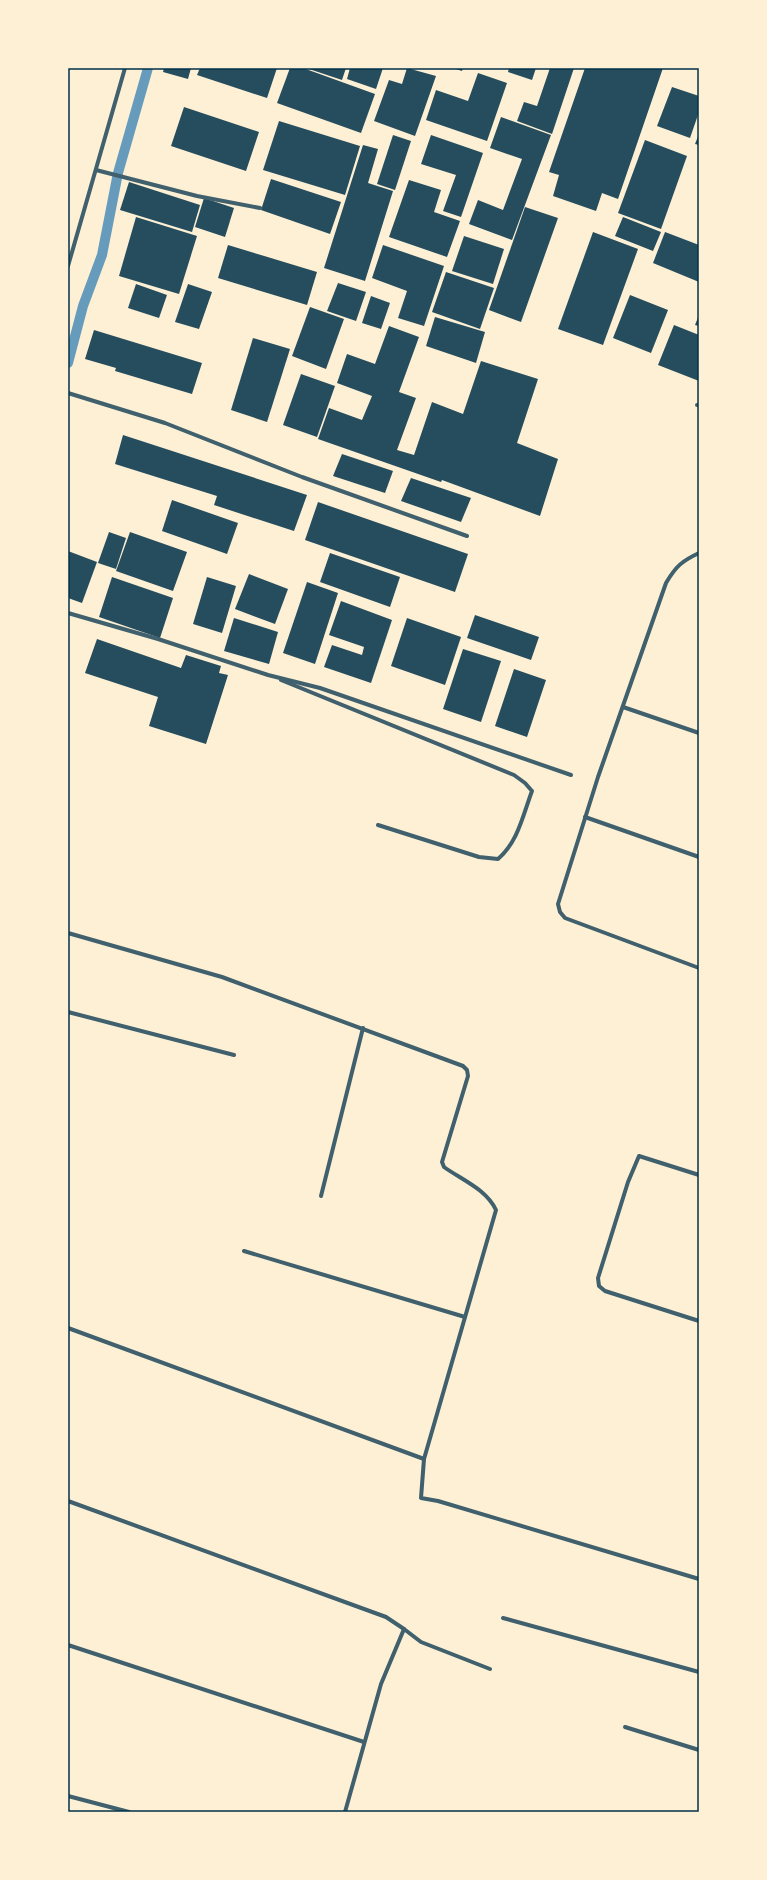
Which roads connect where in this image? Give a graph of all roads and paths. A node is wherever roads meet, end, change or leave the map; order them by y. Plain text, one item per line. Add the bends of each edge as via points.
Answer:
1 (125, 68) edge
2 (96, 170) junction
3 (260, 208) dead end
4 (68, 266) edge
5 (68, 393) edge
6 (467, 536) dead end
7 (699, 553) edge
8 (68, 613) edge
9 (268, 675) junction
10 (623, 707) junction
11 (699, 734) edge
12 (571, 775) dead end
13 (585, 816) junction
14 (378, 825) dead end
15 (699, 857) edge
16 (68, 933) edge
17 (699, 968) edge
18 (68, 1012) edge
19 (363, 1028) junction
20 (234, 1055) dead end
21 (699, 1175) edge
22 (321, 1196) dead end
23 (244, 1251) dead end
24 (465, 1317) junction
25 (699, 1321) edge
26 (68, 1328) edge
27 (424, 1459) junction
28 (68, 1501) edge
29 (699, 1579) edge
30 (503, 1618) dead end
31 (404, 1629) junction
32 (68, 1645) edge
33 (490, 1669) dead end
34 (699, 1672) edge
35 (625, 1727) dead end
36 (364, 1742) junction
37 (699, 1750) edge
38 (68, 1796) edge
39 (130, 1812) edge
40 (345, 1812) edge

1 - 2 street
2 - 3 street via 197,196
2 - 4 street
5 - 6 street via 165,423 302,477
7 - 10 street via 674,568 666,583
8 - 9 street
9 - 12 street via 320,688
9 - 14 street via 514,775 532,791 514,840 508,851 498,859 479,857
10 - 11 street
10 - 13 street
13 - 15 street
13 - 17 street via 558,904 560,912 565,918
16 - 19 street via 222,977
18 - 20 street
19 - 22 street
19 - 24 street via 463,1066 467,1070 468,1076 442,1162 454,1175 491,1200 496,1210
21 - 25 street via 639,1156 628,1182 598,1278 599,1286 605,1291
23 - 24 street
24 - 27 street
26 - 27 street
27 - 29 street via 421,1498
28 - 31 street via 386,1617
30 - 34 street
31 - 33 street via 421,1642
31 - 36 street via 381,1684
32 - 36 street
35 - 37 street
36 - 40 street
38 - 39 street

